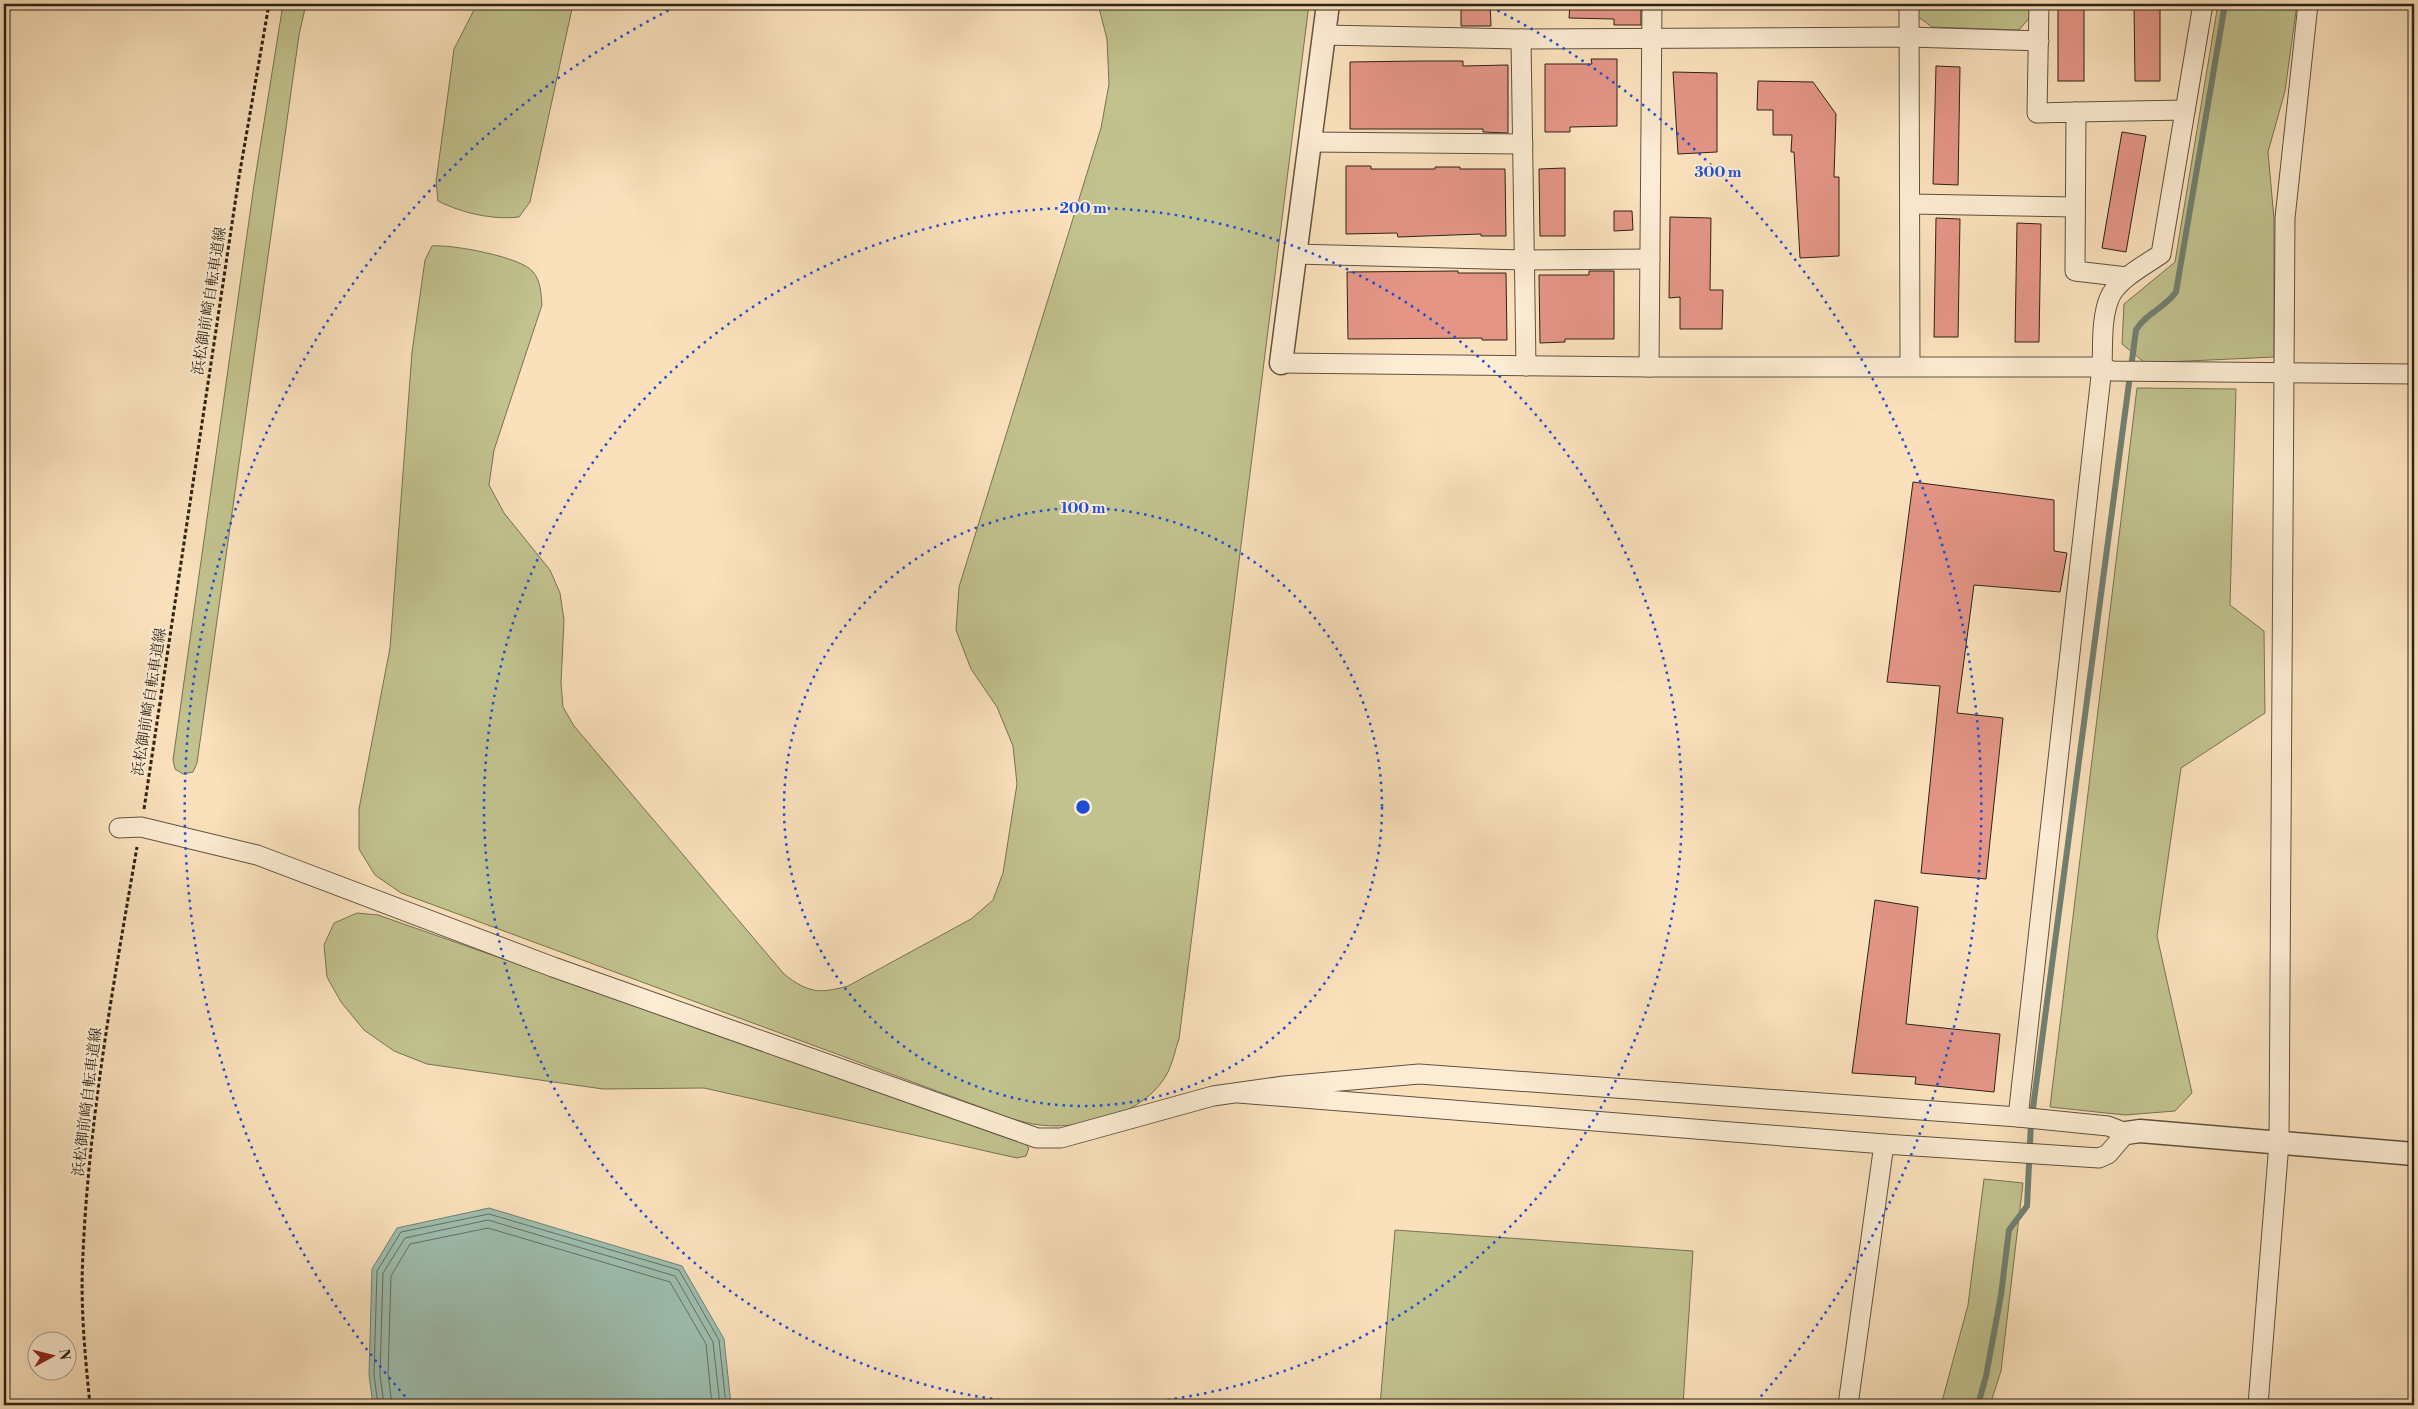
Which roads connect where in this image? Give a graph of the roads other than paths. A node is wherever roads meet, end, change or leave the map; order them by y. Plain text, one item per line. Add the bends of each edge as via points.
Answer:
1 (1328, 4) edge
2 (1652, 4) edge
3 (1909, 4) edge
4 (2040, 4) edge
5 (2203, 4) edge
6 (2308, 4) edge
7 (1324, 35) junction
8 (1909, 37) junction
9 (1521, 39) junction
10 (1652, 39) junction
11 (2039, 41) junction
12 (2185, 110) junction
13 (2076, 112) junction
14 (1310, 142) junction
15 (1523, 144) junction
16 (1911, 204) junction
17 (2075, 207) junction
18 (1295, 254) junction
19 (1650, 259) junction
20 (1524, 260) junction
21 (2127, 277) junction
22 (1281, 363) joint
23 (1526, 366) junction
24 (1910, 366) junction
25 (1649, 367) junction
26 (2102, 368) junction
27 (2284, 372) junction
28 (2414, 374) edge
29 (119, 828) dead end
30 (1238, 1093) junction
31 (2018, 1116) junction
32 (2126, 1133) junction
33 (2279, 1143) junction
34 (1884, 1144) junction
35 (2414, 1154) edge
36 (1848, 1405) edge
37 (2258, 1405) edge

1 - 7 street
2 - 10 street
3 - 8 street
4 - 11 street
5 - 12 street
6 - 27 street via 2285,218
7 - 9 street
7 - 14 street
8 - 10 street
8 - 11 street
8 - 16 street
9 - 10 street
9 - 15 street
10 - 19 street
11 - 13 street via 2037,113
12 - 13 street
12 - 21 street via 2161,254
13 - 17 street
14 - 15 street
14 - 18 street
15 - 20 street
16 - 17 street
16 - 24 street
17 - 21 street via 2075,271
18 - 20 street
18 - 22 street
19 - 20 street
19 - 25 street
20 - 23 street
21 - 26 street via 2109,297 2104,318
22 - 23 street
23 - 25 street
24 - 25 street
24 - 26 street
26 - 27 street via 2112,371
26 - 31 street
27 - 28 street
27 - 33 street
29 - 30 street via 141,827 257,855 554,966 1037,1138 1061,1138 1213,1096
30 - 31 street via 1419,1074
30 - 34 street
31 - 32 street via 2108,1126
32 - 33 street via 2140,1131
32 - 34 street via 2108,1154 2099,1158
33 - 35 street
33 - 37 street
34 - 36 street

